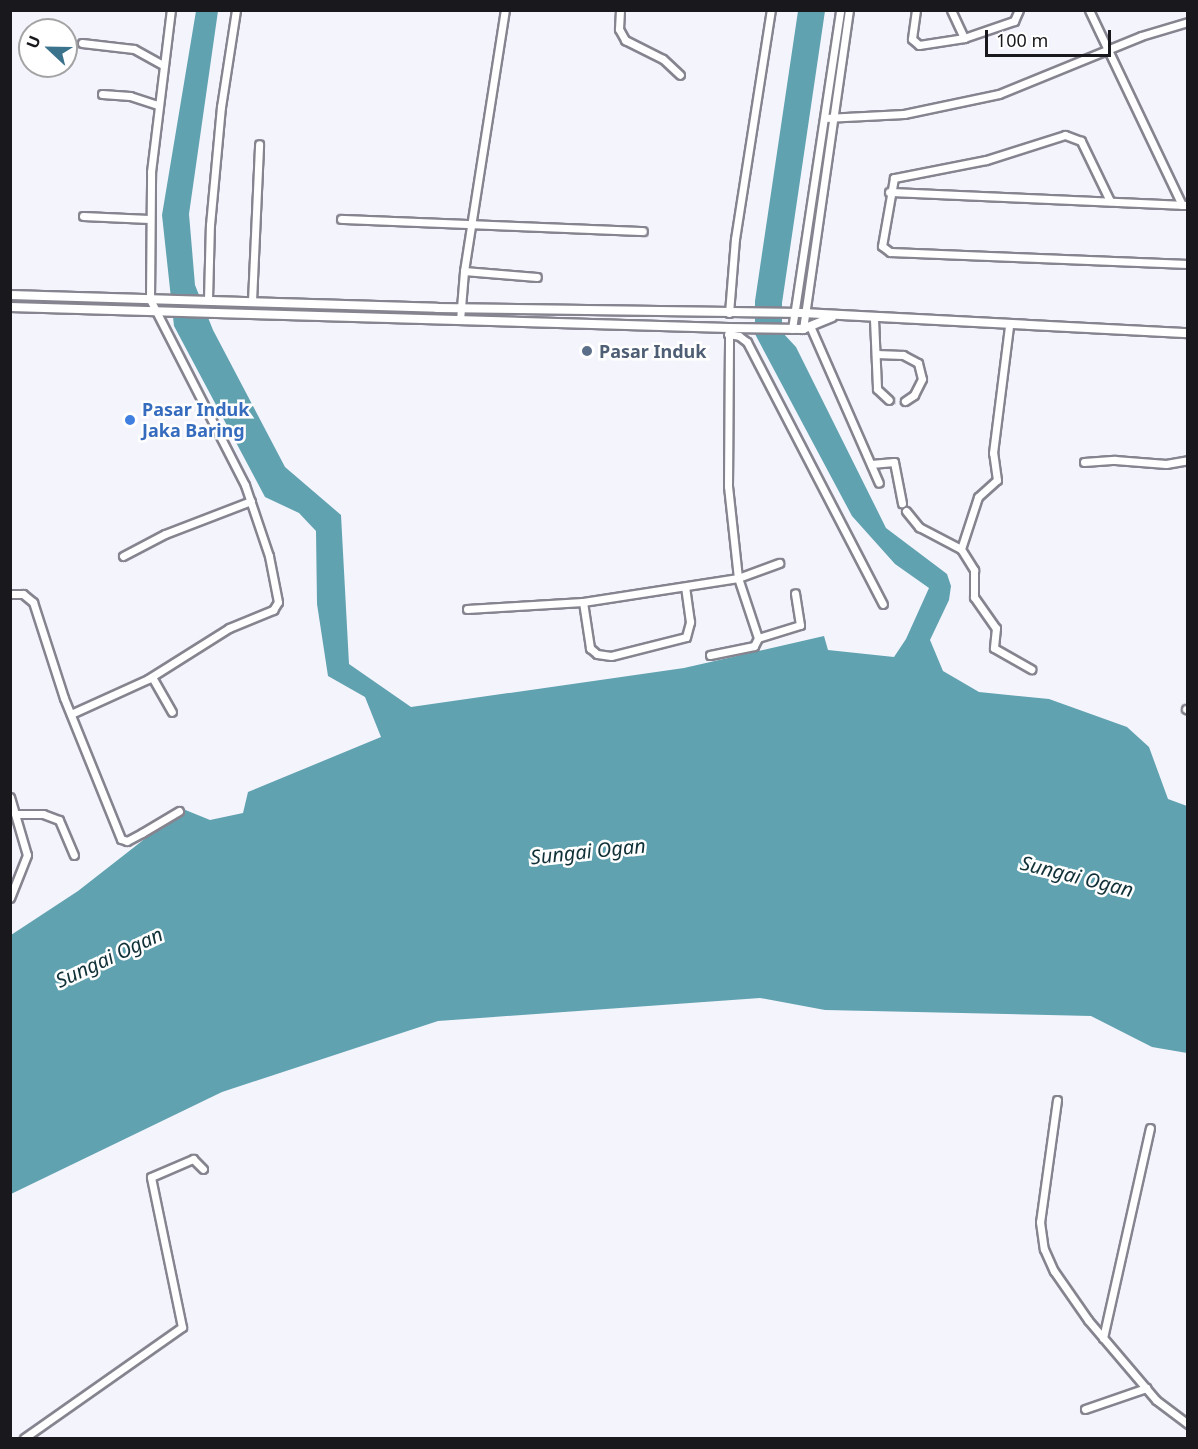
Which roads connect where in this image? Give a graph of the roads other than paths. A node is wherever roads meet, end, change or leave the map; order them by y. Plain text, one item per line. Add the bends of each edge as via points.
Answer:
1 (171, 10) edge
2 (236, 10) edge
3 (505, 10) edge
4 (620, 10) edge
5 (771, 10) edge
6 (840, 10) edge
7 (849, 10) edge
8 (916, 10) edge
9 (951, 10) edge
10 (1019, 10) edge
11 (1089, 10) edge
12 (1188, 22) edge
13 (964, 38) junction
14 (82, 43) dead end
15 (1108, 50) junction
16 (163, 65) junction
17 (680, 75) dead end
18 (102, 94) dead end
19 (158, 105) junction
20 (825, 118) junction
21 (834, 118) junction
22 (259, 144) dead end
23 (889, 192) junction
24 (1110, 201) junction
25 (1185, 205) edge
26 (83, 216) dead end
27 (149, 219) junction
28 (341, 219) dead end
29 (471, 226) junction
30 (643, 231) dead end
31 (1188, 264) edge
32 (464, 272) junction
33 (537, 277) dead end
34 (10, 295) edge
35 (150, 299) junction
36 (205, 299) junction
37 (252, 301) junction
38 (10, 307) edge
39 (460, 308) junction
40 (153, 309) junction
41 (729, 313) junction
42 (788, 313) junction
43 (803, 313) junction
44 (832, 317) junction
45 (874, 319) junction
46 (460, 320) junction
47 (1009, 326) junction
48 (806, 328) junction
49 (788, 329) junction
50 (728, 331) junction
51 (1188, 333) edge
52 (876, 354) junction
53 (889, 400) dead end
54 (905, 401) dead end
55 (1188, 460) edge
56 (1084, 462) dead end
57 (871, 464) junction
58 (879, 483) dead end
59 (251, 501) junction
60 (902, 503) dead end
61 (906, 511) dead end
62 (961, 549) junction
63 (123, 556) dead end
64 (779, 563) dead end
65 (738, 578) junction
66 (685, 588) junction
67 (795, 593) dead end
68 (10, 594) edge
69 (582, 602) junction
70 (884, 604) dead end
71 (467, 609) dead end
72 (758, 638) junction
73 (710, 655) dead end
74 (1031, 669) dead end
75 (152, 677) junction
76 (172, 712) dead end
77 (71, 714) junction
78 (10, 797) edge
79 (179, 811) dead end
80 (16, 814) junction
81 (74, 855) dead end
82 (10, 898) edge
83 (1057, 1100) dead end
84 (1150, 1128) dead end
85 (203, 1169) dead end
86 (1102, 1338) junction
87 (1146, 1388) junction
88 (1085, 1409) dead end
89 (1188, 1424) edge
90 (24, 1438) edge

1 - 16 street
2 - 36 street via 221,107
3 - 29 street
4 - 17 street via 618,29 625,40 663,59
5 - 41 street via 735,239
6 - 20 street
7 - 21 street
8 - 13 street via 912,39 916,45
9 - 13 street
10 - 13 street via 1014,21
11 - 15 street
12 - 15 street
14 - 16 street via 134,49
15 - 21 street via 999,94 904,114
15 - 25 street
16 - 19 street
18 - 19 street via 130,96
19 - 27 street
20 - 21 street
20 - 42 street
21 - 43 street
22 - 37 street
23 - 24 street
23 - 24 street via 897,176 986,160 1068,134 1081,141
23 - 31 street via 881,243 890,252
24 - 25 street
26 - 27 street
27 - 35 street
28 - 29 street
29 - 30 street
29 - 32 street
32 - 33 street
32 - 39 street
34 - 35 street
35 - 36 street
35 - 40 street
36 - 37 street
37 - 39 street
38 - 40 street
39 - 41 street
39 - 46 street
40 - 46 street
40 - 59 street via 207,404
41 - 42 street
42 - 43 street
42 - 49 street
43 - 44 street
43 - 48 street
44 - 45 street
44 - 48 street
45 - 47 street
45 - 52 street
46 - 50 street
47 - 51 street
47 - 62 street via 993,453 997,480 978,497
48 - 49 street
48 - 57 street
49 - 50 street
50 - 65 street via 728,486
50 - 70 street via 747,342
52 - 53 street via 877,389
52 - 54 street via 903,355 918,363 922,379 914,395
55 - 56 street via 1166,464
57 - 58 street
57 - 60 street via 894,462
59 - 63 street via 165,534
59 - 75 street via 278,590 277,606 208,640
61 - 62 street via 919,527
62 - 74 street via 974,570 975,597 996,628 994,648
64 - 65 street
65 - 66 street
65 - 72 street
66 - 69 street
66 - 69 street via 690,622 686,637 611,656 597,654 590,648
67 - 72 street via 800,625
68 - 77 street via 22,594 33,602
69 - 71 street
72 - 73 street via 754,646
75 - 76 street
75 - 77 street
77 - 79 street via 121,839 127,841
78 - 80 street
80 - 81 street via 43,814 58,820
80 - 82 street via 27,855
83 - 86 street via 1040,1222 1044,1249 1068,1294
84 - 86 street
85 - 90 street via 193,1159 151,1179 182,1327
86 - 87 street
87 - 88 street
87 - 89 street

